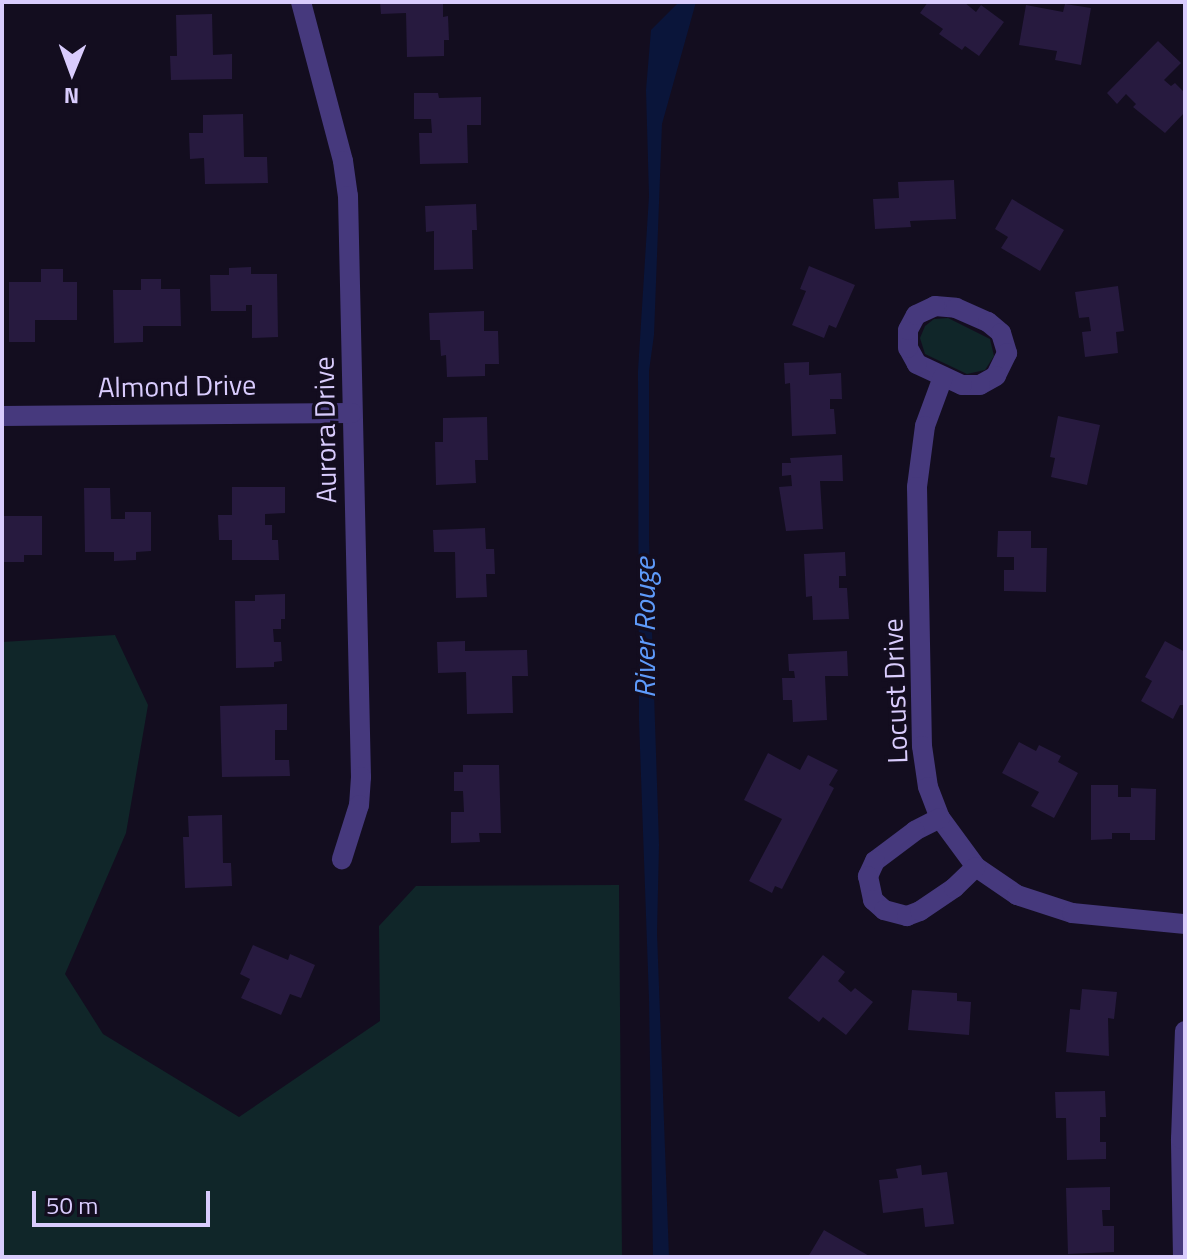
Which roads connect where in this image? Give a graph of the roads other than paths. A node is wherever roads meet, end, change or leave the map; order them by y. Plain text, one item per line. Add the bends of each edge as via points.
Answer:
1 (301, 2) edge
2 (943, 377) junction
3 (352, 413) junction
4 (2, 416) edge
5 (940, 818) junction
6 (342, 859) dead end
7 (976, 867) junction
8 (1185, 924) edge
9 (1185, 1031) edge
10 (1184, 1069) edge
11 (1183, 1139) edge
12 (1183, 1257) edge

1 - 3 street, Aurora Drive via 348,196
2 - 2 street via 970,386 988,382 1006,360 1001,333 988,322 946,306 916,315 907,340 912,357
2 - 5 street, Locust Drive via 925,426 917,487 922,746 928,787
3 - 4 street, Almond Drive
3 - 6 street, Aurora Drive via 361,777 359,805
5 - 7 street, Locust Drive
5 - 7 street via 875,861 868,876 873,900 884,910 907,916 954,888
7 - 8 street, Locust Drive via 1044,907
9 - 10 street
10 - 11 street
11 - 12 street

